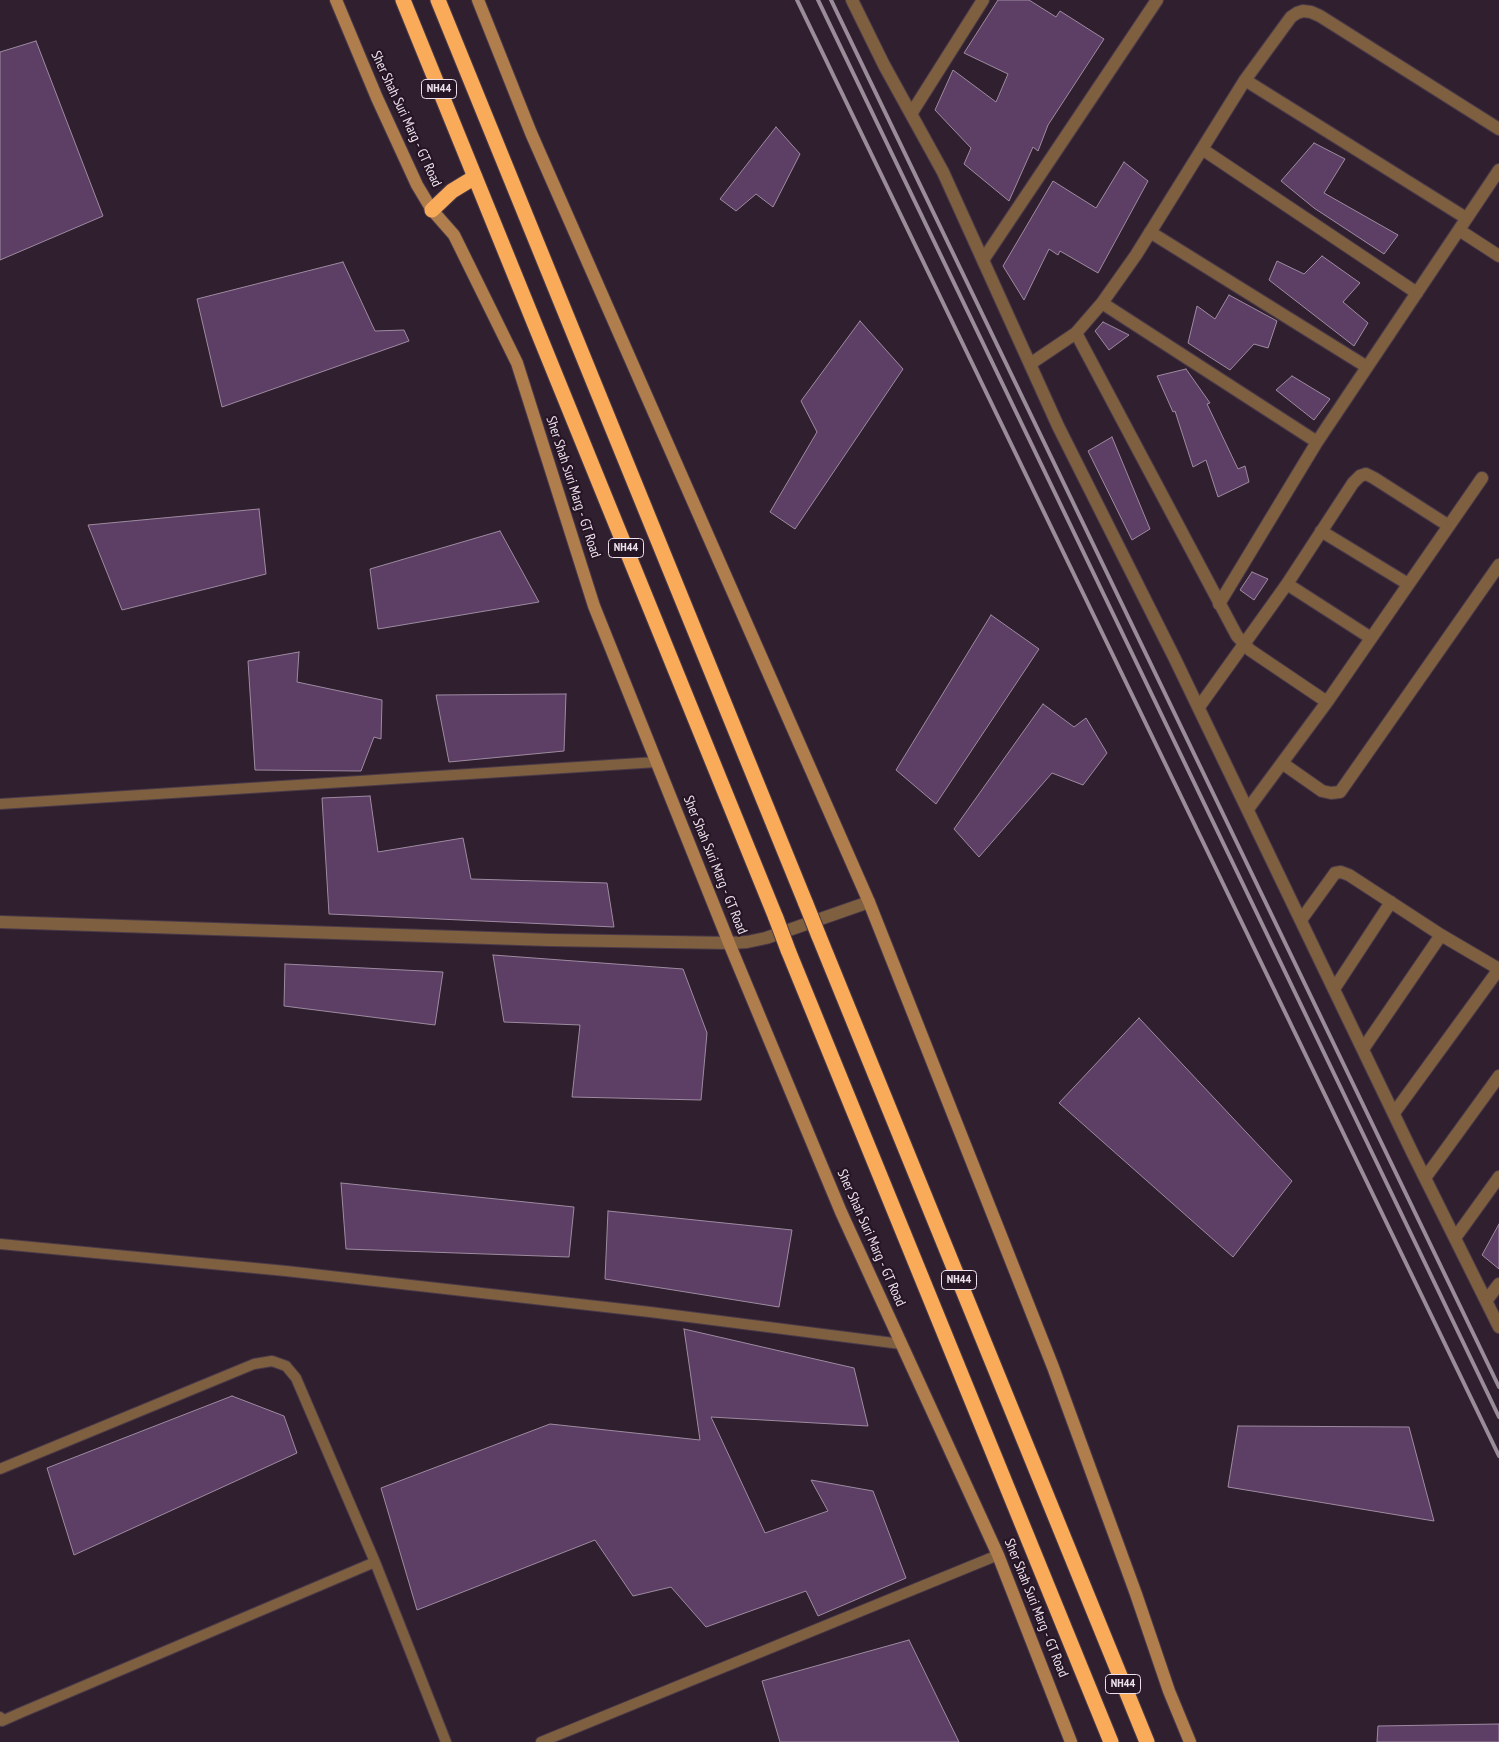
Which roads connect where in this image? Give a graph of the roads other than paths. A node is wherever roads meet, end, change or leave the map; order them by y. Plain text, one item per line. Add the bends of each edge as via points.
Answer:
1 (336, 0) edge
2 (403, 0) edge
3 (438, 0) edge
4 (478, 0) edge
5 (852, 0) edge
6 (984, 0) edge
7 (1157, 0) edge
8 (1245, 80) junction
9 (911, 114) junction
10 (1499, 129) edge
11 (1202, 149) junction
12 (1499, 170) edge
13 (475, 178) junction
14 (432, 210) junction
15 (1466, 218) junction
16 (1458, 230) junction
17 (1150, 232) junction
18 (1499, 256) edge
19 (983, 260) junction
20 (1417, 293) junction
21 (1102, 302) junction
22 (1076, 333) junction
23 (1030, 364) junction
24 (1367, 367) junction
25 (1317, 442) junction
26 (1482, 478) dead end
27 (1448, 526) junction
28 (1321, 531) junction
29 (1499, 565) edge
30 (1287, 584) junction
31 (1408, 584) junction
32 (1219, 604) junction
33 (1371, 638) junction
34 (1243, 644) junction
35 (1327, 702) junction
36 (1199, 707) junction
37 (657, 762) junction
38 (1282, 762) junction
39 (0, 804) edge
40 (1248, 809) junction
41 (869, 902) junction
42 (1391, 902) junction
43 (1301, 920) junction
44 (0, 922) edge
45 (1441, 935) junction
46 (729, 943) junction
47 (1499, 969) edge
48 (1334, 989) junction
49 (1363, 1049) junction
50 (1499, 1076) edge
51 (1394, 1113) junction
52 (1499, 1177) edge
53 (1425, 1178) junction
54 (1455, 1238) junction
55 (0, 1244) edge
56 (1499, 1284) edge
57 (1486, 1301) junction
58 (1499, 1327) edge
59 (901, 1344) junction
60 (0, 1469) edge
61 (998, 1555) junction
62 (375, 1562) junction
63 (1, 1720) edge
64 (446, 1742) edge
65 (540, 1742) edge
66 (1071, 1742) edge
67 (1112, 1742) edge
68 (1147, 1742) edge
69 (1190, 1742) edge

1 - 14 street, Sher Shah Suri Marg - GT Road via 417,186
2 - 13 highway, Sher Shah Suri Marg - GT Road / NH44
3 - 68 highway, NH44, bridge
4 - 41 street via 536,142
5 - 9 street
6 - 9 street
7 - 19 street
8 - 10 street via 1291,17 1303,11 1311,12
8 - 11 street
8 - 15 street
9 - 19 street
11 - 17 street
11 - 20 street
12 - 15 street
13 - 14 highway via 452,191
13 - 67 highway, Sher Shah Suri Marg - GT Road / NH44, bridge
14 - 37 street, Sher Shah Suri Marg - GT Road via 454,235 517,363 594,606
15 - 16 street
16 - 18 street
16 - 20 street
17 - 21 street
17 - 24 street
19 - 23 street
20 - 24 street
21 - 22 street
21 - 25 street
22 - 23 street
22 - 32 street
23 - 36 street
24 - 25 street
25 - 32 street
26 - 27 street
27 - 28 street via 1366,474 1353,483
27 - 31 street
28 - 30 street
28 - 31 street
29 - 38 street via 1340,792 1322,791
30 - 33 street
30 - 34 street
31 - 33 street
32 - 34 street
33 - 35 street
34 - 35 street
34 - 36 street
35 - 38 street
36 - 40 street
37 - 39 lane
37 - 46 street, Sher Shah Suri Marg - GT Road
38 - 40 street
40 - 43 street
41 - 46 street via 766,938
41 - 69 street via 1053,1368
42 - 43 street via 1341,872 1335,874
42 - 45 street
42 - 48 street
43 - 48 street
44 - 46 street
45 - 47 street
45 - 49 street
46 - 59 street, Sher Shah Suri Marg - GT Road via 841,1212
47 - 51 street
48 - 49 street
49 - 51 street
50 - 53 street
51 - 53 street
52 - 54 street
53 - 54 street
54 - 57 street
55 - 59 lane via 286,1270
56 - 57 street
57 - 58 street
59 - 61 street, Sher Shah Suri Marg - GT Road
60 - 62 lane via 254,1364 272,1361 286,1366 296,1378
61 - 65 lane
61 - 66 street, Sher Shah Suri Marg - GT Road
62 - 63 lane
62 - 64 lane

